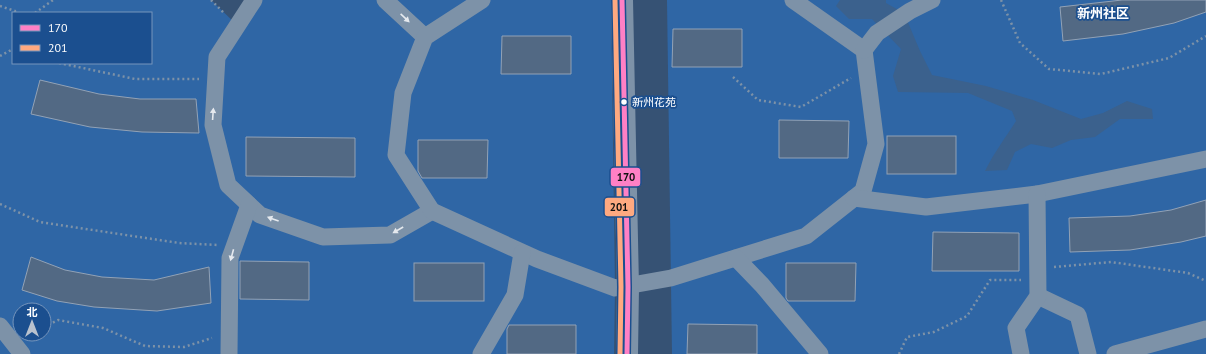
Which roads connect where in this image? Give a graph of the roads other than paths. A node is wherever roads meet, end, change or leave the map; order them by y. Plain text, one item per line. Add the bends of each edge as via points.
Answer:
1 (254, 0) edge
2 (386, 0) edge
3 (482, 0) edge
4 (622, 0) edge
5 (793, 0) edge
6 (932, 0) edge
7 (426, 37) junction
8 (864, 50) junction
9 (1206, 159) edge
10 (1037, 194) junction
11 (854, 198) junction
12 (249, 205) junction
13 (432, 211) junction
14 (522, 253) junction
15 (736, 258) junction
16 (1038, 281) junction
17 (628, 287) junction
18 (0, 326) edge
19 (1206, 329) edge
20 (22, 354) edge
21 (229, 354) edge
22 (481, 354) edge
23 (627, 354) edge
24 (820, 354) edge
25 (1021, 354) edge
26 (1088, 354) edge
27 (1114, 354) edge

12 -> 1 street via 228,185 212,125 217,57
2 -> 7 street
3 - 7 street
4 - 17 street
5 - 8 street
6 - 8 street via 877,33
7 - 13 street via 403,93 396,154
8 - 11 street via 876,144 863,191
9 - 10 street
10 - 11 street via 926,207
10 - 16 street
11 - 15 street via 806,236
13 -> 12 street via 390,235 323,237 260,215
12 -> 21 street via 230,258
13 - 14 street
14 - 17 street via 615,288
14 - 22 street via 515,295
15 - 17 street via 671,278
15 - 24 street
16 - 25 street via 1016,328
16 - 26 street via 1078,315
17 - 23 street
18 - 20 street
19 - 27 street

